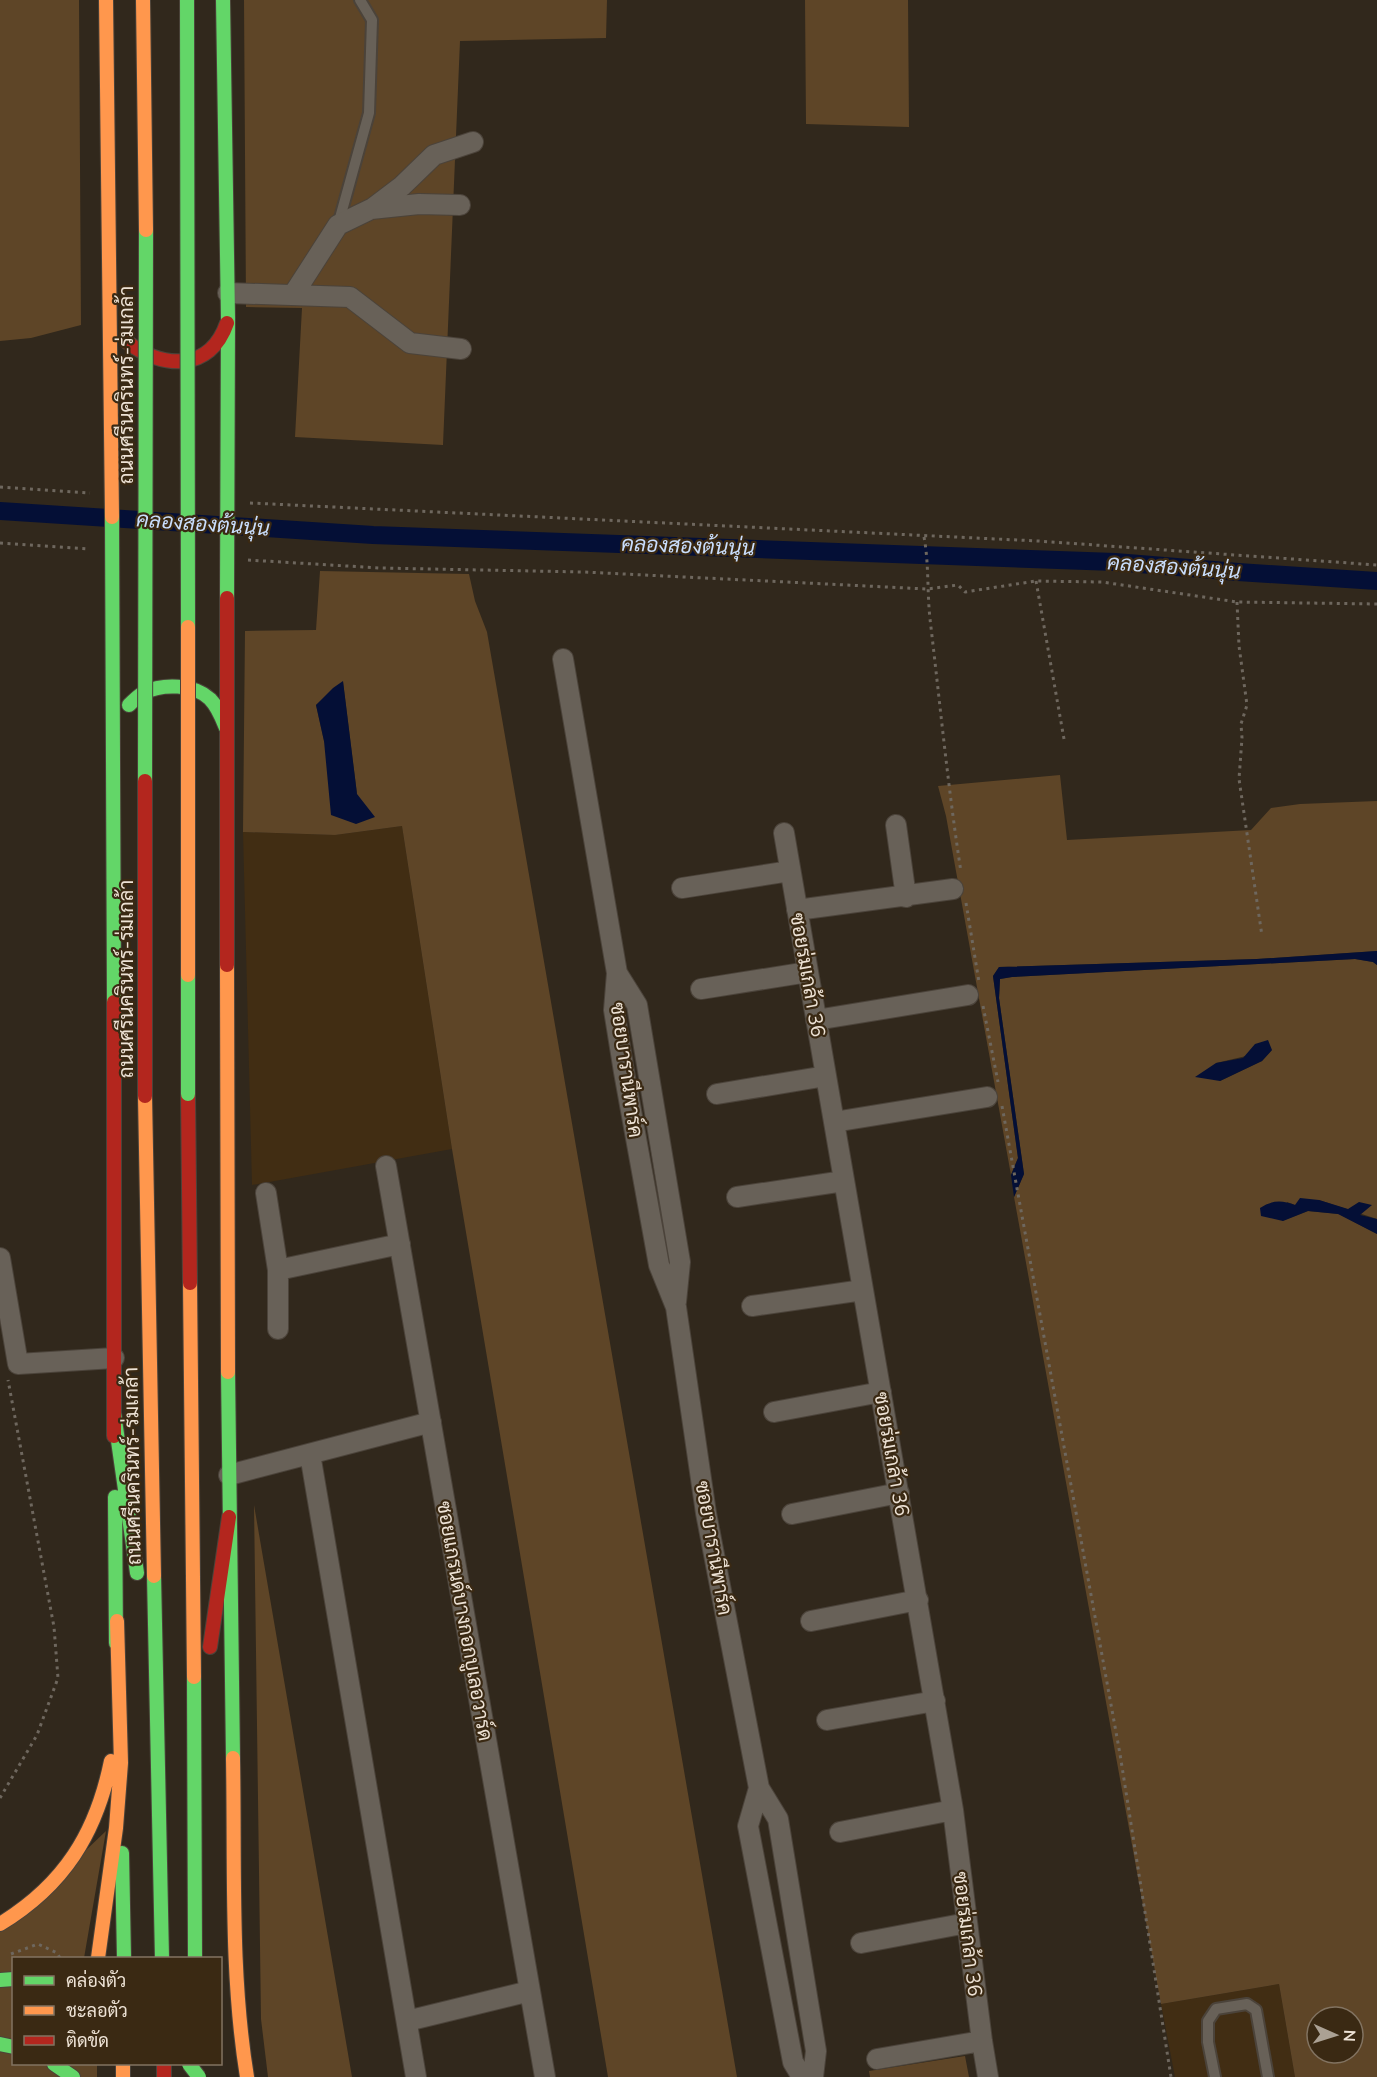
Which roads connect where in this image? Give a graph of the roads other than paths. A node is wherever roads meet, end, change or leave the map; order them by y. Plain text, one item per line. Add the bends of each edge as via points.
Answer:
1 (106, 0) edge
2 (143, 0) edge
3 (186, 0) edge
4 (223, 0) edge
5 (360, 0) edge
6 (473, 142) dead end
7 (460, 205) dead end
8 (371, 209) junction
9 (338, 225) junction
10 (228, 293) junction
11 (293, 295) junction
12 (111, 316) junction
13 (228, 318) junction
14 (462, 349) dead end
15 (562, 659) dead end
16 (226, 729) junction
17 (114, 734) junction
18 (896, 825) dead end
19 (784, 833) dead end
20 (790, 871) junction
21 (960, 885) road end
22 (682, 888) dead end
23 (906, 897) junction
24 (797, 910) junction
25 (808, 972) junction
26 (701, 989) dead end
27 (977, 997) road end
28 (816, 1020) junction
29 (826, 1076) junction
30 (995, 1092) road end
31 (717, 1094) dead end
32 (834, 1122) junction
33 (386, 1166) dead end
34 (844, 1181) junction
35 (266, 1193) dead end
36 (736, 1197) dead end
37 (400, 1244) junction
38 (0, 1258) edge
39 (278, 1270) junction
40 (863, 1290) junction
41 (752, 1306) dead end
42 (278, 1329) dead end
43 (114, 1358) junction
44 (881, 1392) junction
45 (774, 1412) dead end
46 (114, 1413) junction
47 (431, 1422) junction
48 (310, 1454) junction
49 (229, 1475) junction
50 (899, 1493) junction
51 (792, 1514) dead end
52 (229, 1518) junction
53 (918, 1600) junction
54 (117, 1621) junction
55 (811, 1621) dead end
56 (935, 1701) junction
57 (156, 1708) junction
58 (827, 1720) dead end
59 (121, 1763) junction
60 (195, 1771) junction
61 (759, 1788) junction
62 (953, 1810) junction
63 (840, 1832) dead end
64 (967, 1923) junction
65 (0, 1924) edge
66 (861, 1943) dead end
67 (98, 1957) edge
68 (124, 1957) edge
69 (162, 1957) edge
70 (195, 1957) edge
71 (530, 1991) junction
72 (407, 2020) junction
73 (982, 2041) junction
74 (877, 2059) dead end
75 (55, 2065) edge
76 (73, 2077) edge
77 (247, 2077) edge
78 (416, 2077) edge
79 (545, 2077) edge
80 (802, 2077) edge
81 (813, 2077) edge
82 (988, 2077) edge
83 (1215, 2077) edge
84 (1268, 2077) edge

1 - 12 main road, ถนนศรีนครินทร์-ร่มเกล้า
2 - 57 main road, ถนนศรีนครินทร์-ร่มเกล้า, bridge via 145,1096
3 - 60 main road, bridge via 188,1094
4 - 10 main road
5 - 9 lane via 372,20 369,113
6 - 8 street via 434,155
7 - 8 street
8 - 9 street
9 - 11 street
10 - 11 street
10 - 13 main road
11 - 14 street via 350,297 410,343
12 - 13 main road via 134,349 180,362 194,360 216,348
12 - 17 main road, ถนนศรีนครินทร์-ร่มเกล้า
13 - 16 main road
15 - 61 street, ซอยบารานีพาร์ค via 617,973 637,1005 680,1262 676,1307 706,1513
16 - 17 main road via 216,706 204,694 175,688 141,694 127,707
16 - 49 main road
17 - 43 main road, ถนนศรีนครินทร์-ร่มเกล้า
18 - 23 street
19 - 20 street, ซอยร่มเกล้า 36
20 - 22 street
20 - 24 street, ซอยร่มเกล้า 36
21 - 23 street
23 - 24 street
24 - 25 street, ซอยร่มเกล้า 36
25 - 26 street
25 - 28 street, ซอยร่มเกล้า 36
27 - 28 street
28 - 29 street, ซอยร่มเกล้า 36
29 - 31 street
29 - 32 street, ซอยร่มเกล้า 36
30 - 32 street
32 - 34 street, ซอยร่มเกล้า 36
33 - 37 street, ซอยแกรนด์บางกอกบูเลอวาร์ด
34 - 36 street
34 - 40 street, ซอยร่มเกล้า 36
35 - 39 street
37 - 39 street
37 - 47 street, ซอยแกรนด์บางกอกบูเลอวาร์ด
38 - 43 street via 18,1364
39 - 42 street
40 - 41 street
40 - 44 street, ซอยร่มเกล้า 36
43 - 46 main road, ถนนศรีนครินทร์-ร่มเกล้า
44 - 45 street
44 - 50 street, ซอยร่มเกล้า 36
46 - 54 main road, ถนนศรีนครินทร์-ร่มเกล้า
46 - 57 main road
47 - 48 street
47 - 71 street, ซอยแกรนด์บางกอกบูเลอวาร์ด
48 - 49 street
48 - 72 street
49 - 52 main road
50 - 51 street
50 - 53 street, ซอยร่มเกล้า 36
52 - 60 main road
52 - 77 main road via 236,1936
53 - 55 street
53 - 56 street, ซอยร่มเกล้า 36
54 - 59 main road
54 - 65 main road via 113,1744 109,1774 93,1824 66,1867 43,1893
56 - 58 street
56 - 62 street, ซอยร่มเกล้า 36
57 - 69 main road, ถนนศรีนครินทร์-ร่มเกล้า
59 - 67 main road
59 - 68 main road
60 - 70 main road
61 - 80 street, ซอยบารานีพาร์ค via 748,1826 793,2062
61 - 81 street, ซอยบารานีพาร์ค via 778,1819 816,2051
62 - 63 street
62 - 64 street, ซอยร่มเกล้า 36
64 - 66 street
64 - 73 street, ซอยร่มเกล้า 36
71 - 72 street
71 - 79 street, ซอยแกรนด์บางกอกบูเลอวาร์ด
72 - 78 street
73 - 74 street
73 - 82 street, ซอยร่มเกล้า 36
75 - 76 main road
83 - 84 lane via 1208,2042 1209,2021 1216,2008 1247,2004 1256,2010

